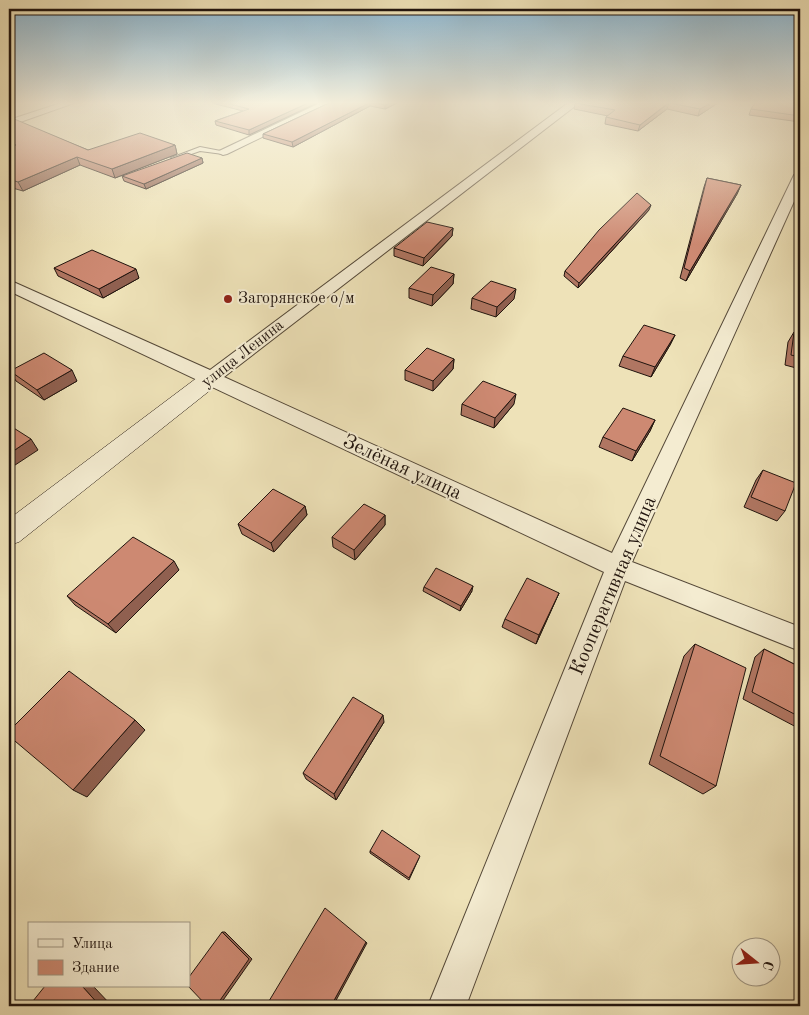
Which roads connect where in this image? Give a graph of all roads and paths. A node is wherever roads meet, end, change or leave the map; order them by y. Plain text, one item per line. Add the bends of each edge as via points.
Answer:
1 (193, 150) edge
2 (214, 150) edge
3 (226, 150) edge
4 (510, 150) edge
5 (223, 152) joint
6 (164, 161) edge
7 (800, 175) edge
8 (9, 284) edge
9 (210, 379) junction
10 (9, 534) edge
11 (618, 567) junction
12 (800, 639) edge
13 (447, 1006) edge

1 - 6 lane
2 - 5 lane
3 - 5 street
4 - 9 street, улица Ленина
7 - 11 street, Кооперативная улица
8 - 9 street, Зелёная улица
9 - 10 street, улица Ленина
9 - 11 street, Зелёная улица
11 - 12 street, Зелёная улица
11 - 13 street, Кооперативная улица

